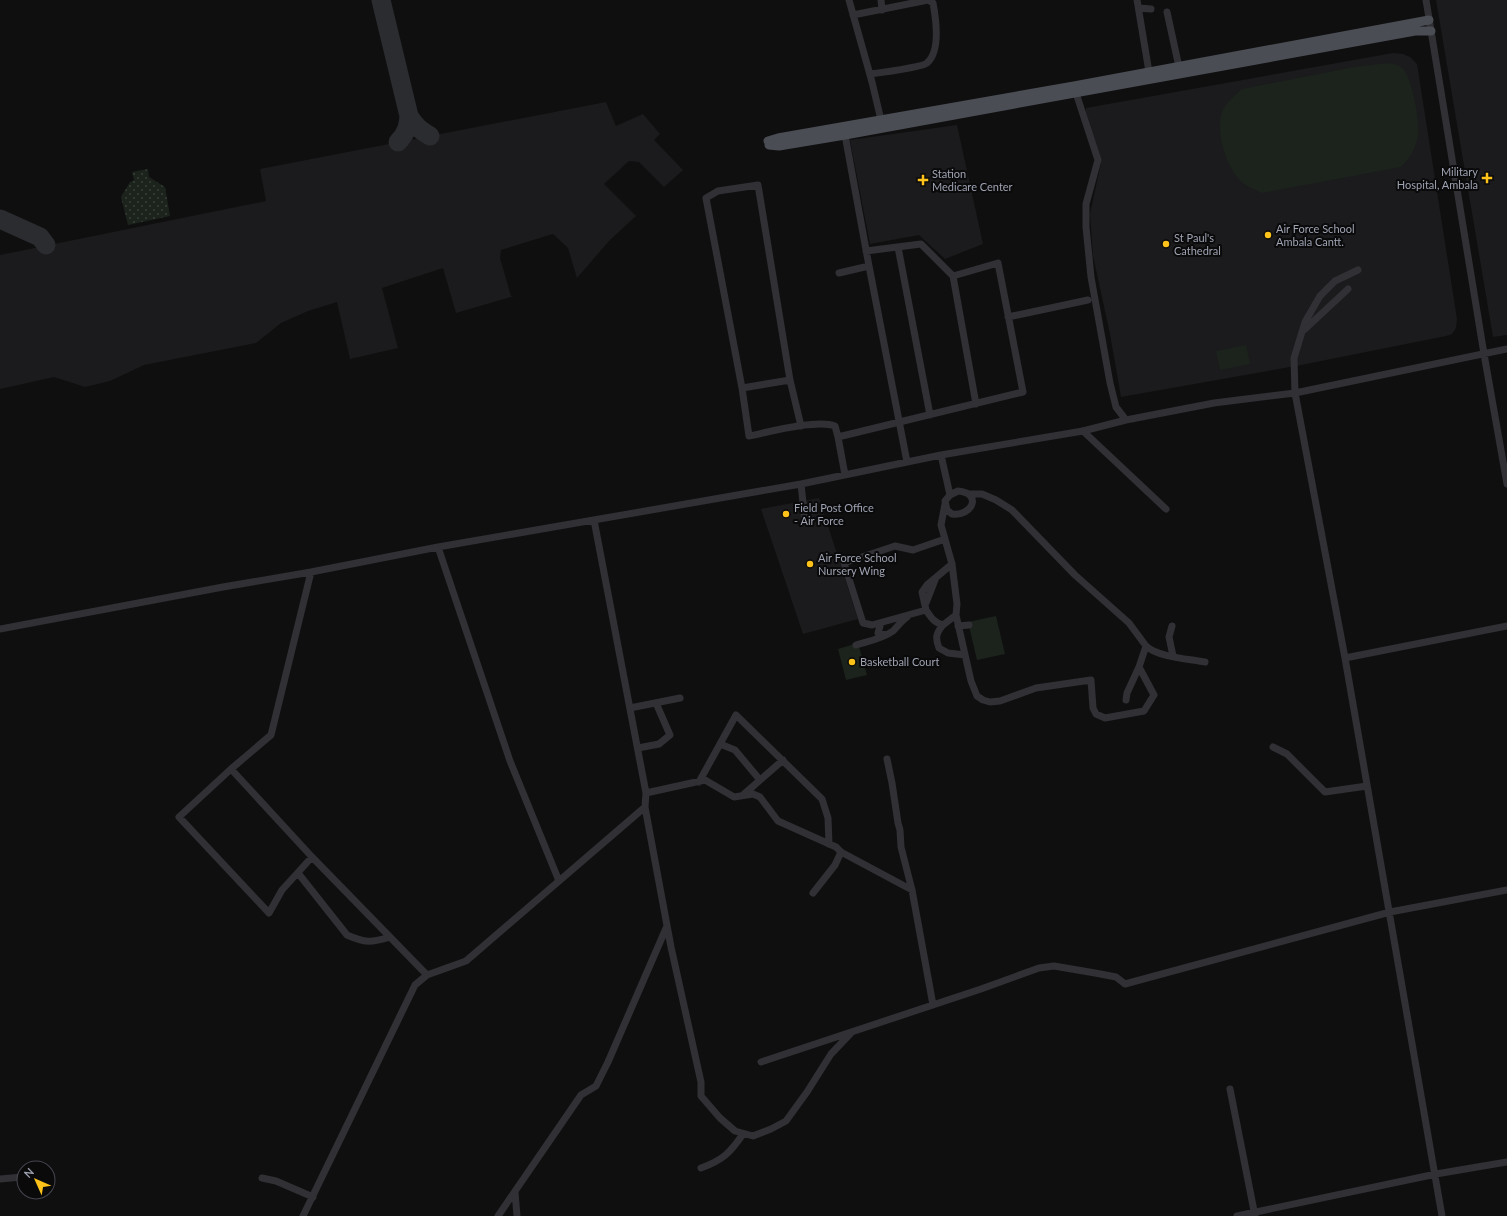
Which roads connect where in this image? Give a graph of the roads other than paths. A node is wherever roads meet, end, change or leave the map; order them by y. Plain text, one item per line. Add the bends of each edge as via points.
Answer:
1 (849, 0) edge
2 (881, 0) edge
3 (928, 0) edge
4 (1137, 0) edge
5 (1426, 0) edge
6 (1139, 8) junction
7 (1151, 9) dead end
8 (882, 10) junction
9 (1167, 12) dead end
10 (853, 15) junction
11 (1429, 20) junction
12 (1431, 31) junction
13 (1179, 67) junction
14 (1150, 72) junction
15 (870, 74) junction
16 (1076, 93) junction
17 (881, 120) junction
18 (845, 135) junction
19 (898, 247) junction
20 (866, 251) junction
21 (869, 266) junction
22 (1358, 270) dead end
23 (839, 273) dead end
24 (953, 276) junction
25 (1348, 289) dead end
26 (1088, 300) dead end
27 (1008, 317) junction
28 (1302, 334) junction
29 (1507, 350) edge
30 (1484, 354) junction
31 (790, 380) junction
32 (742, 388) junction
33 (1295, 393) junction
34 (976, 404) junction
35 (930, 415) junction
36 (1126, 420) junction
37 (900, 422) junction
38 (801, 426) junction
39 (1083, 431) junction
40 (838, 436) junction
41 (941, 455) junction
42 (907, 462) junction
43 (845, 475) junction
44 (800, 484) junction
45 (1507, 484) edge
46 (969, 494) junction
47 (950, 495) junction
48 (945, 504) junction
49 (1166, 509) dead end
50 (594, 520) junction
51 (805, 520) dead end
52 (945, 539) junction
53 (438, 547) junction
54 (952, 564) junction
55 (311, 572) junction
56 (926, 607) junction
57 (910, 614) junction
58 (956, 616) junction
59 (877, 624) junction
60 (943, 624) junction
61 (969, 625) dead end
62 (958, 626) junction
63 (1172, 626) dead end
64 (1507, 626) edge
65 (0, 629) edge
66 (886, 635) junction
67 (856, 645) dead end
68 (1146, 646) junction
69 (965, 655) junction
70 (1173, 656) junction
71 (1345, 658) junction
72 (1205, 662) dead end
73 (1139, 667) junction
74 (680, 698) dead end
75 (1126, 700) dead end
76 (656, 703) junction
77 (630, 708) junction
78 (720, 744) junction
79 (1273, 747) dead end
80 (638, 748) junction
81 (887, 759) dead end
82 (783, 760) junction
83 (231, 769) junction
84 (760, 780) junction
85 (699, 782) junction
86 (1368, 786) junction
87 (646, 793) junction
88 (743, 795) junction
89 (645, 807) junction
90 (829, 844) junction
91 (841, 852) junction
92 (312, 858) junction
93 (298, 873) junction
94 (559, 881) junction
95 (912, 890) junction
96 (1507, 890) edge
97 (813, 893) dead end
98 (1390, 912) junction
99 (667, 926) junction
100 (390, 937) junction
101 (428, 975) junction
102 (933, 1005) junction
103 (850, 1033) junction
104 (761, 1062) dead end
105 (1230, 1089) dead end
106 (743, 1134) junction
107 (1507, 1162) edge
108 (701, 1168) dead end
109 (1436, 1174) junction
110 (16, 1178) edge
111 (262, 1178) dead end
112 (0, 1179) edge
113 (515, 1192) junction
114 (312, 1197) junction
115 (1255, 1214) edge
116 (303, 1216) edge
117 (498, 1216) edge
118 (517, 1216) edge
119 (1237, 1216) edge
120 (1442, 1216) edge

1 - 10 street
2 - 8 street
3 - 8 street
3 - 15 street via 933,3 936,30 933,56 926,64
4 - 6 street
5 - 11 street
6 - 7 street
6 - 14 street
8 - 10 street
9 - 13 street
10 - 15 street
11 - 12 street
11 - 13 main road
12 - 16 main road via 1414,30
12 - 30 street
13 - 14 main road
14 - 17 main road
15 - 17 street
16 - 18 main road
16 - 36 street via 1098,160 1086,204 1091,277 1110,383 1116,407
17 - 18 main road via 778,138 769,143 779,146
18 - 20 street
19 - 20 street
19 - 24 street via 921,244
19 - 35 street
20 - 21 street
21 - 23 street
21 - 37 street
22 - 28 street via 1334,281 1320,296
24 - 27 street via 998,263
24 - 34 street
25 - 28 street
26 - 27 street
27 - 34 street via 1023,392
28 - 33 street via 1294,358
29 - 30 street
30 - 33 street
30 - 45 street
31 - 32 street
31 - 32 street via 758,185 718,191 706,198
31 - 38 street
32 - 38 street via 748,436
33 - 36 street
33 - 71 street
34 - 35 street
35 - 37 street
36 - 39 street
37 - 40 street
37 - 42 street
38 - 40 street via 829,424 835,426
39 - 41 street
39 - 49 street
40 - 43 street
41 - 42 street
41 - 47 street
42 - 43 street
43 - 44 street
44 - 50 street
44 - 51 street
46 - 47 street via 958,491
46 - 48 street via 973,504 964,512 949,513
46 - 68 street via 982,494 1012,510 1075,574 1129,623
47 - 48 street
48 - 52 street via 941,524
50 - 53 street
50 - 77 street
52 - 54 street
52 - 59 street via 913,550 895,546 844,563 863,623
53 - 55 street
53 - 94 street via 510,761
54 - 56 street via 922,592
54 - 58 street
55 - 65 street
55 - 83 street via 272,735
56 - 57 street
56 - 60 street via 931,618
57 - 59 street
57 - 66 street
58 - 60 street
58 - 62 street
59 - 66 street via 880,626 878,633
60 - 69 street via 936,635 939,648 948,653
61 - 62 street
62 - 69 street
63 - 70 street via 1169,637
64 - 71 street
66 - 67 street
68 - 70 street via 1160,654
68 - 73 street
69 - 73 street via 977,696 983,700 1000,701 1036,688 1091,680 1093,708 1096,714 1105,718 1144,712 1154,695
70 - 72 street
71 - 86 street
73 - 75 street
74 - 76 street
76 - 77 street
76 - 80 street via 670,735 658,744
77 - 80 street
78 - 82 street via 736,715
78 - 84 street via 735,750
78 - 85 street
79 - 86 street via 1287,754 1325,792
80 - 87 street
81 - 95 street via 901,847
82 - 84 street
82 - 90 street via 822,799 828,818
83 - 92 street
83 - 93 street via 179,817 269,913 282,890
84 - 88 street
85 - 87 street
85 - 88 street via 705,780 734,797
86 - 98 street
87 - 89 street
88 - 90 street via 760,796 778,821
89 - 94 street
89 - 99 street
90 - 91 street
91 - 95 street
91 - 97 street via 835,866
92 - 93 street
92 - 100 street
93 - 100 street via 347,935 373,942
94 - 101 street via 466,961
95 - 102 street
96 - 98 street
98 - 102 street via 1125,984 1116,977 1054,966 1039,968
98 - 109 street
99 - 106 street via 701,1082 701,1096 720,1118 735,1131
99 - 113 street via 596,1086 581,1095
100 - 101 street
101 - 114 street via 415,985
102 - 103 street
103 - 104 street
103 - 106 street via 831,1054 786,1121 753,1136
105 - 115 street
106 - 108 street via 725,1156
107 - 109 street
109 - 115 street
109 - 120 street
110 - 112 street
111 - 114 street via 276,1181
113 - 117 street
113 - 118 street
114 - 116 street
115 - 119 street

